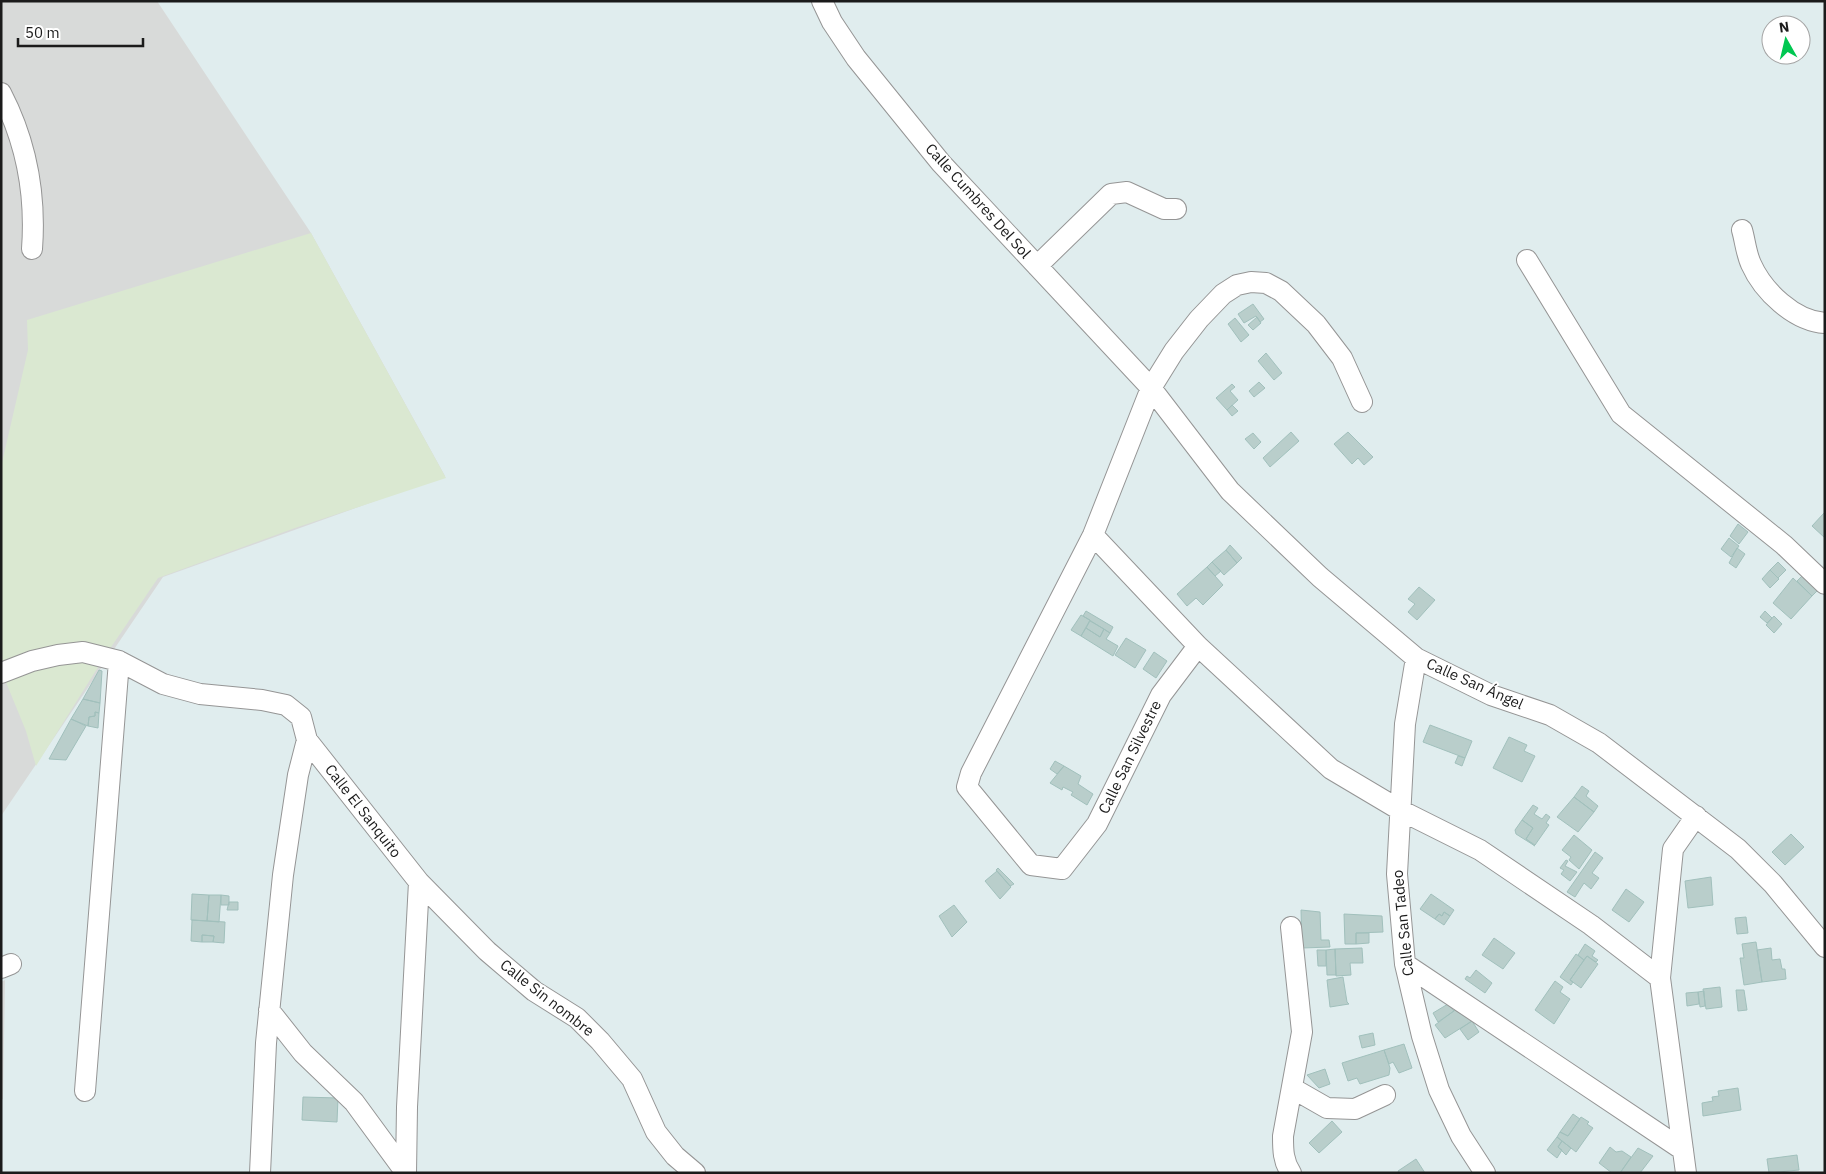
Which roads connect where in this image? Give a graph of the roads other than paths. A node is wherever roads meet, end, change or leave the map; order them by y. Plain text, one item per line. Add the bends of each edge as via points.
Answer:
1 (822, 1) edge
2 (1, 92) edge
3 (1176, 209) dead end
4 (1742, 230) dead end
5 (32, 249) dead end
6 (1527, 260) dead end
7 (1037, 266) junction
8 (1825, 323) edge
9 (1151, 388) junction
10 (1362, 402) dead end
11 (1093, 535) junction
12 (1825, 584) edge
13 (1198, 646) junction
14 (1416, 658) junction
15 (119, 661) junction
16 (1, 673) edge
17 (308, 740) junction
18 (1400, 810) junction
19 (1696, 816) junction
20 (419, 882) junction
21 (1291, 927) dead end
22 (1825, 947) edge
23 (1405, 964) junction
24 (1660, 978) junction
25 (269, 1010) junction
26 (1292, 1088) junction
27 (85, 1091) dead end
28 (1386, 1095) dead end
29 (1683, 1150) junction
30 (260, 1173) edge
31 (406, 1173) edge
32 (695, 1173) edge
33 (1291, 1173) edge
34 (1485, 1173) edge
35 (1686, 1173) edge

1 - 7 street, Calle Cumbres Del Sol via 856,58 941,163
2 - 5 street via 13,118 30,176 34,218
3 - 7 street via 1164,209 1127,192 1111,194
4 - 8 street via 1751,264 1764,284 1782,304 1799,316
6 - 12 street via 1621,414 1784,545
7 - 9 street, Calle Cumbres Del Sol
9 - 10 street via 1199,319 1223,294 1237,285 1251,282 1266,283 1281,291 1316,324 1342,358
9 - 11 street
9 - 14 street, Calle San Ángel via 1230,491 1320,577
11 - 13 street
11 - 13 street, Calle San Silvestre via 971,772 967,787 1031,865 1062,869 1098,824 1161,695
13 - 18 street via 1331,769
14 - 18 street, Calle San Tadeo via 1405,724
14 - 19 street, Calle San Ángel via 1491,695 1550,715 1575,729 1599,743
15 - 16 street via 83,652 32,661
15 - 17 street via 162,684 200,694 286,705 301,717
15 - 27 street
17 - 20 street, Calle El Sanquito
17 - 25 street via 298,776 283,875
18 - 23 street, Calle San Tadeo via 1396,874
18 - 24 street via 1480,850 1591,925
19 - 22 street, Calle San Ángel via 1738,849 1773,884
19 - 24 street via 1673,849
20 - 31 street
20 - 32 street, Calle Sin nombre via 487,951 534,991 576,1018 600,1041 632,1080 656,1132 675,1156
21 - 26 street via 1302,1032
23 - 29 street
23 - 34 street, Calle San Tadeo via 1439,1090 1461,1136
24 - 29 street
25 - 30 street
25 - 31 street via 303,1053 354,1102
26 - 28 street via 1327,1108 1355,1109
26 - 33 street via 1283,1144 1286,1166
29 - 35 street

